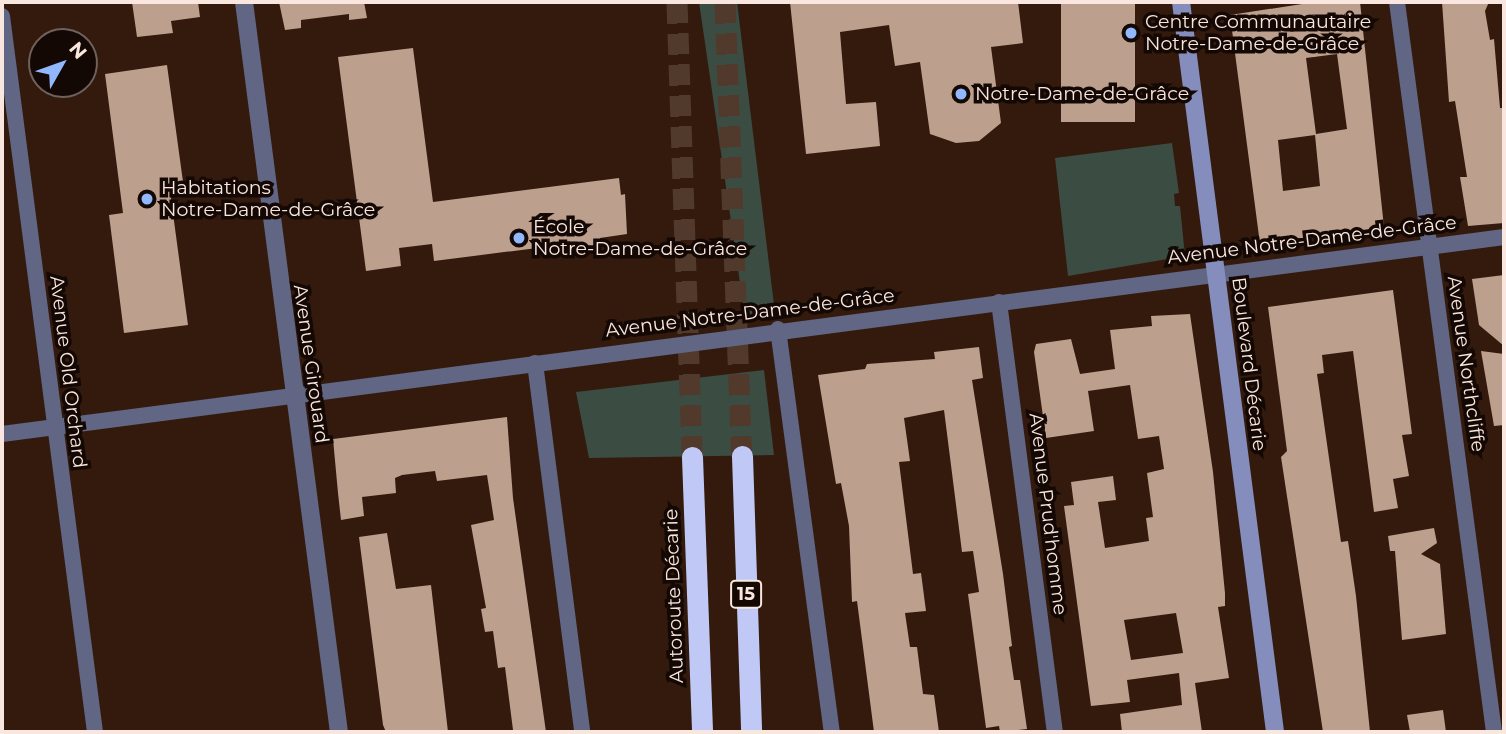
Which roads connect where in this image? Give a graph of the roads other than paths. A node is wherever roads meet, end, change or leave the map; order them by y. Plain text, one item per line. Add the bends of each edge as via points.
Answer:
1 (244, 2) edge
2 (1181, 2) edge
3 (1397, 2) edge
4 (2, 16) edge
5 (1504, 237) edge
6 (1429, 246) junction
7 (1216, 273) junction
8 (999, 302) junction
9 (778, 329) junction
10 (535, 363) junction
11 (295, 398) junction
12 (53, 427) junction
13 (2, 434) edge
14 (742, 456) tunnel mouth
15 (692, 457) tunnel mouth
16 (95, 732) edge
17 (338, 732) edge
18 (582, 732) edge
19 (702, 732) edge
20 (751, 732) edge
21 (832, 732) edge
22 (1055, 732) edge
23 (1275, 732) edge
24 (1494, 732) edge

1 - 11 street, Avenue Girouard
2 - 7 main road, Boulevard Décarie
3 - 6 street, Avenue Northcliffe
4 - 12 street, Avenue Old Orchard
5 - 6 street, Avenue Notre-Dame-de-Grâce
6 - 7 street, Avenue Notre-Dame-de-Grâce
6 - 24 street, Avenue Northcliffe
7 - 8 street, Avenue Notre-Dame-de-Grâce
7 - 23 main road, Boulevard Décarie
8 - 9 street, Avenue Notre-Dame-de-Grâce
8 - 22 street, Avenue Prud'homme
9 - 10 street, Avenue Notre-Dame-de-Grâce
9 - 21 street
10 - 11 street, Avenue Notre-Dame-de-Grâce
10 - 18 street
11 - 12 street, Avenue Notre-Dame-de-Grâce
11 - 17 street, Avenue Girouard
12 - 13 street, Avenue Notre-Dame-de-Grâce
12 - 16 street, Avenue Old Orchard
14 - 20 highway, 15
15 - 19 highway, Autoroute Décarie

